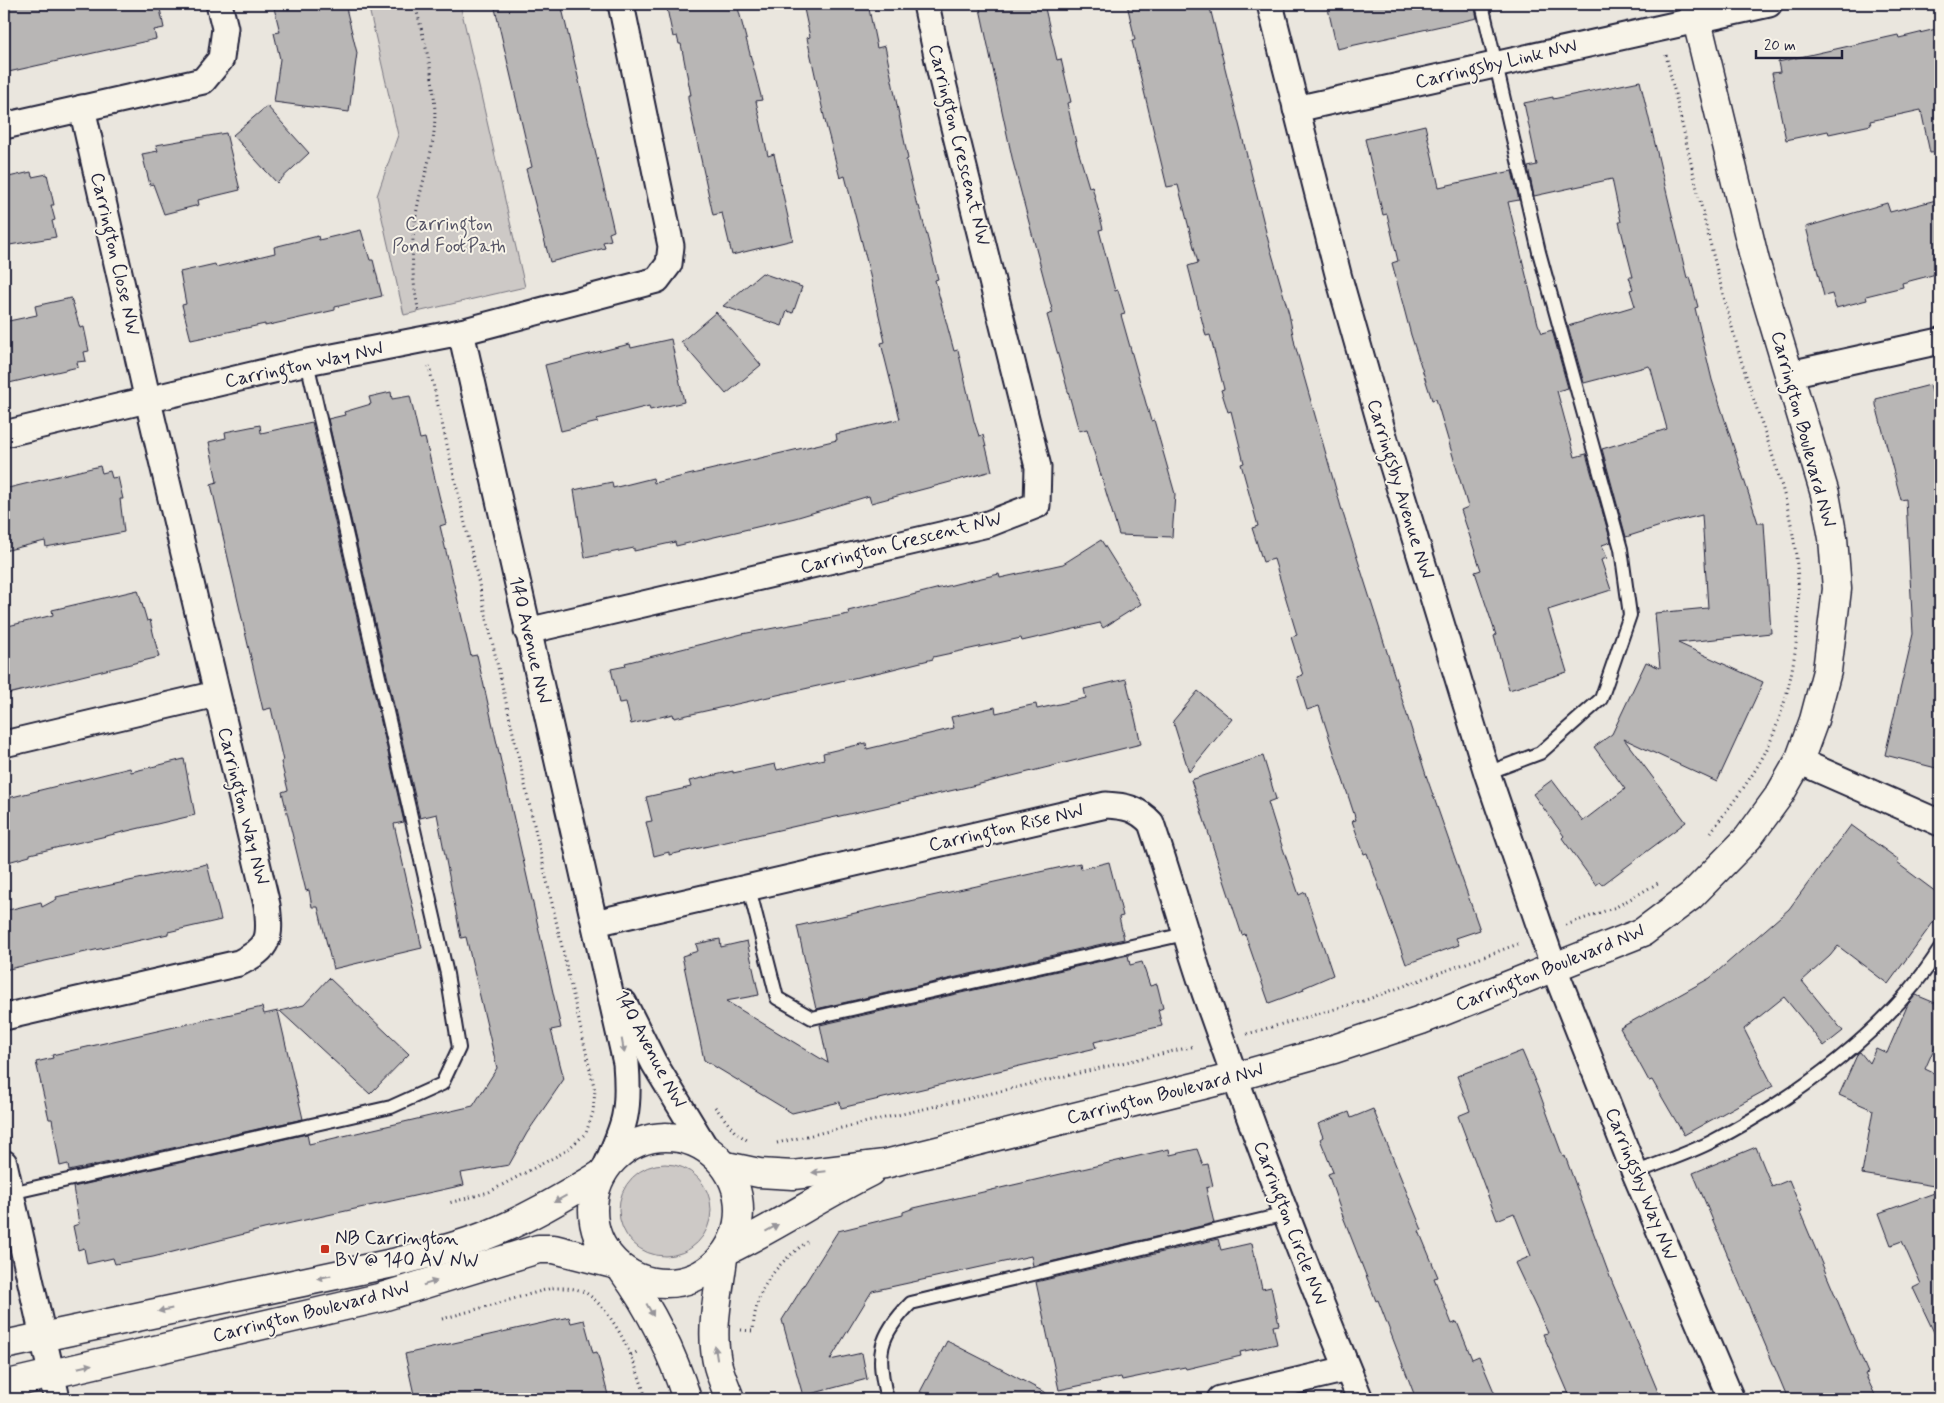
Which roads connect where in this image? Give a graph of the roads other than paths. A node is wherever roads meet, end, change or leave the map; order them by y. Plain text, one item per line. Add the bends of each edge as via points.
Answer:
1 (219, 4) edge
2 (621, 4) edge
3 (926, 4) edge
4 (1270, 4) edge
5 (1482, 4) edge
6 (1769, 4) edge
7 (1695, 12) edge
8 (1496, 64) junction
9 (82, 108) junction
10 (1296, 109) junction
11 (4, 126) edge
12 (461, 332) junction
13 (1940, 341) edge
14 (307, 362) junction
15 (1790, 374) junction
16 (148, 401) junction
17 (4, 434) edge
18 (527, 631) junction
19 (216, 694) junction
20 (4, 744) edge
21 (1799, 761) junction
22 (1487, 773) junction
23 (1940, 823) edge
24 (749, 888) junction
25 (595, 923) junction
26 (1185, 934) junction
27 (601, 948) junction
28 (1940, 950) edge
29 (1554, 968) junction
30 (4, 1018) edge
31 (1235, 1077) junction
32 (705, 1147) junction
33 (4, 1163) edge
34 (885, 1164) junction
35 (726, 1166) junction
36 (604, 1171) junction
37 (1635, 1173) junction
38 (7, 1194) edge
39 (1286, 1214) junction
40 (726, 1254) junction
41 (620, 1267) junction
42 (41, 1336) junction
43 (4, 1345) edge
44 (1347, 1369) junction
45 (4, 1385) edge
46 (54, 1386) edge
47 (687, 1399) edge
48 (730, 1399) edge
49 (886, 1399) edge
50 (1220, 1399) edge
51 (1360, 1399) edge
52 (1731, 1399) edge

1 - 9 street via 225,28 220,59 202,80
2 - 12 street via 671,246 669,264 657,280
3 - 18 street, Carrington Crescent NW via 1038,467 1036,505 988,524
4 - 10 street, Carringsby Avenue NW
5 - 8 lane
6 - 7 street, Carringsby Link NW
7 - 8 street, Carringsby Link NW
7 - 15 street, Carrington Boulevard NW via 1756,261
8 - 10 street, Carringsby Link NW
8 - 22 lane via 1539,252 1621,549 1630,615 1601,700 1540,753
9 - 11 street
9 - 16 street, Carrington Close NW
10 - 22 street, Carringsby Avenue NW via 1387,447
12 - 14 street, Carrington Way NW
12 - 18 street, 140 Avenue NW
13 - 15 street
14 - 16 street, Carrington Way NW
14 - 38 lane via 445,964 459,1048 442,1084 391,1107
15 - 21 street, Carrington Boulevard NW via 1825,494 1833,538 1836,589 1827,671
16 - 17 street, Carrington Way NW
16 - 19 street, Carrington Way NW
18 - 25 street, 140 Avenue NW
19 - 20 street
19 - 30 street, Carrington Way NW via 267,905 270,928 266,944 239,963
21 - 23 street
21 - 29 street, Carrington Boulevard NW via 1748,838 1690,896 1642,932
22 - 29 street, Carringsby Avenue NW
24 - 25 street, Carrington Rise NW
24 - 26 street, Carrington Rise NW via 1106,805 1126,806 1141,812 1151,824
24 - 26 lane via 777,998 812,1018
25 - 27 street, 140 Avenue NW
26 - 31 street, Carrington Rise NW
27 - 32 street, 140 Avenue NW via 634,1025
27 -> 36 street, 140 Avenue NW via 621,1035 629,1098 625,1125
28 - 37 lane via 1929,968 1884,1018 1834,1062 1774,1106 1712,1141
29 - 31 street, Carrington Boulevard NW via 1334,1049
29 - 37 street, Carringsby Way NW
31 - 34 street, Carrington Boulevard NW
31 - 39 street, Carrington Circle NW
32 - 35 street, 140 Avenue NW
32 - 36 street, 140 Avenue NW via 679,1137 651,1138 625,1149
33 - 38 street
34 -> 35 street, Carrington Boulevard NW via 793,1175 759,1173
40 -> 34 street, Carrington Boulevard NW via 814,1200
35 - 40 street, 140 Avenue NW via 737,1190 740,1216
36 - 41 street, 140 Avenue NW via 594,1197 593,1222 601,1246
36 -> 42 street, Carrington Boulevard NW via 544,1208 484,1236 444,1250
37 - 52 street, Carringsby Way NW
38 - 42 street
39 - 44 street, Carrington Circle NW
39 - 49 lane via 911,1303 892,1322 880,1351
40 - 41 street, 140 Avenue NW via 707,1272 680,1283 650,1282
48 -> 40 street, 140 Avenue NW via 714,1344
46 -> 41 street, Carrington Boulevard NW via 379,1298 538,1249 554,1249
41 -> 47 street, 140 Avenue NW via 647,1304 661,1331
42 - 43 street, Carrington Boulevard NW
42 - 46 street
44 - 50 street
44 - 51 street, Carrington Circle NW
45 - 46 street, Carrington Boulevard NW

